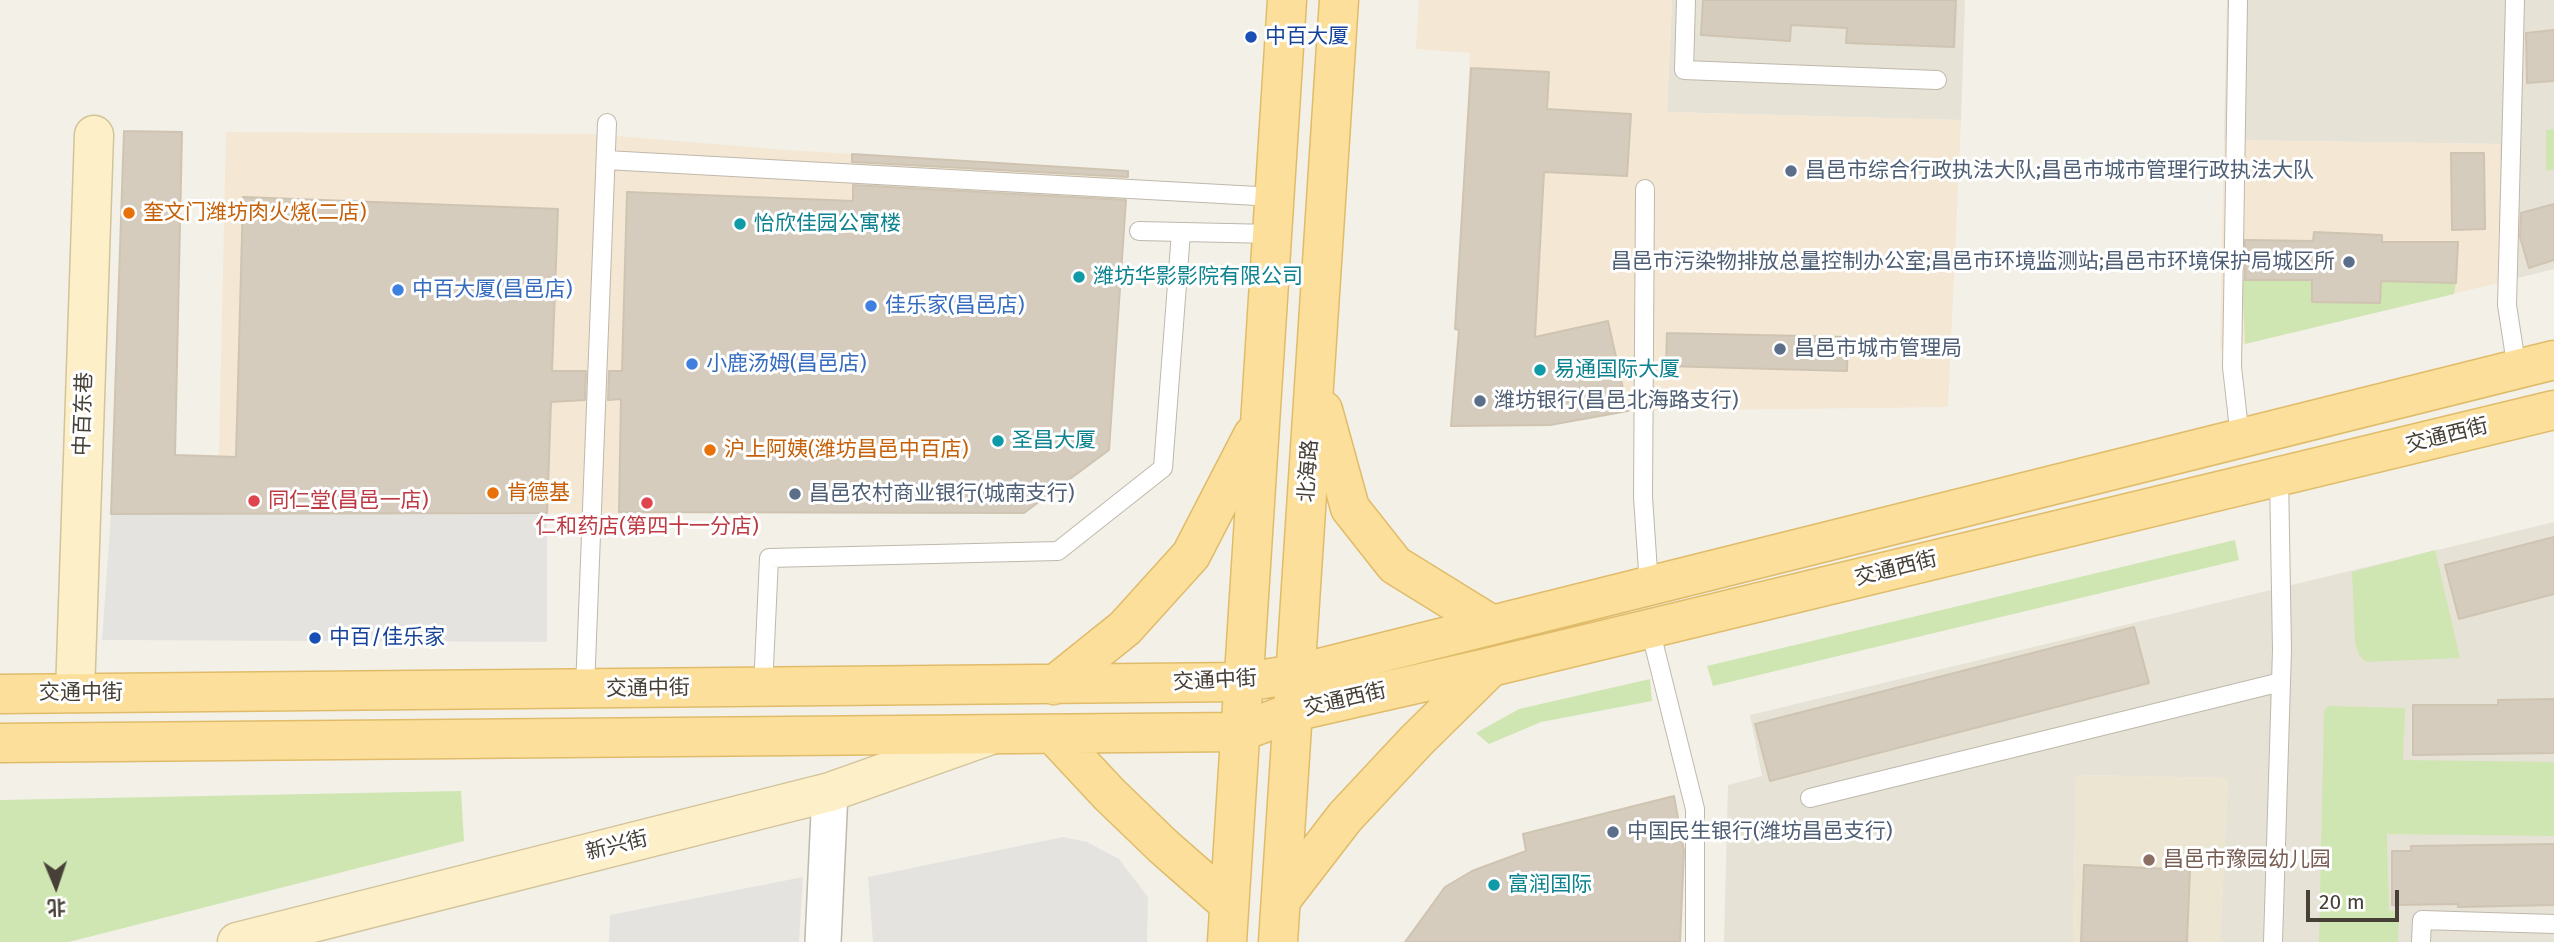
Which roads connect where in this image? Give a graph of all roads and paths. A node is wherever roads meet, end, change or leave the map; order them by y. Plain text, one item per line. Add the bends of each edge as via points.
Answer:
1 (1287, 0) edge
2 (1339, 0) edge
3 (1686, 0) edge
4 (2238, 0) edge
5 (2515, 0) edge
6 (1937, 80) dead end
7 (607, 123) dead end
8 (94, 135) dead end
9 (606, 160) junction
10 (1645, 189) dead end
11 (1273, 215) junction
12 (1139, 231) dead end
13 (1181, 232) junction
14 (2554, 360) edge
15 (2517, 370) junction
16 (1315, 382) junction
17 (2554, 410) edge
18 (1260, 420) junction
19 (2240, 439) junction
20 (2279, 476) junction
21 (1649, 586) junction
22 (1492, 625) junction
23 (1650, 629) junction
24 (1491, 667) junction
25 (1296, 674) junction
26 (1244, 682) junction
27 (2281, 682) junction
28 (1054, 685) junction
29 (763, 688) junction
30 (585, 690) junction
31 (75, 693) junction
32 (0, 694) edge
33 (1293, 712) junction
34 (1240, 733) junction
35 (992, 734) junction
36 (1053, 734) junction
37 (0, 743) edge
38 (830, 792) junction
39 (1810, 797) dead end
40 (1281, 900) junction
41 (1229, 904) junction
42 (2554, 924) edge
43 (240, 942) edge
44 (823, 942) edge
45 (1227, 942) edge
46 (1278, 942) edge
47 (1695, 942) edge
48 (2273, 942) edge
49 (2421, 942) edge

1 - 11 main road
2 - 16 main road, 北海路
3 - 6 lane via 1684,69
4 - 19 lane via 2232,367
5 - 15 lane via 2507,304
7 - 9 lane
8 - 31 street, 中百东巷
9 - 11 lane
9 - 30 lane
10 - 21 lane via 1643,497
11 - 13 lane
11 - 18 main road
12 - 13 lane
13 - 29 lane via 1163,468 1058,551 769,558
14 - 15 main road, 交通西街
15 - 19 main road, 交通西街
16 - 22 main road via 1350,508 1395,565
16 - 25 main road, 北海路
17 - 20 main road, 交通西街
18 - 26 main road
18 - 28 main road via 1191,555 1125,628
19 - 21 main road, 交通西街
20 - 23 main road, 交通西街
20 - 27 lane
21 - 22 main road, 交通西街
22 - 25 main road, 交通西街
23 - 24 main road, 交通西街
23 - 47 lane via 1695,809
24 - 33 main road, 交通西街
24 - 40 main road via 1345,817
25 - 26 main road, 交通中街
25 - 33 main road, 北海路
26 - 28 main road, 交通中街
26 - 34 main road
27 - 39 lane
27 - 48 lane
28 - 29 main road, 交通中街
29 - 30 main road, 交通中街
30 - 31 main road, 交通中街
31 - 32 main road, 交通中街
33 - 34 main road, 交通西街
33 - 40 main road, 北海路
34 - 36 main road
34 - 41 main road
35 - 36 main road
35 - 37 main road
35 - 38 street, 新兴街
36 - 41 main road via 1127,812
38 - 43 street, 新兴街
38 - 44 street
40 - 46 main road, 北海路
41 - 45 main road
42 - 49 lane via 2422,920

